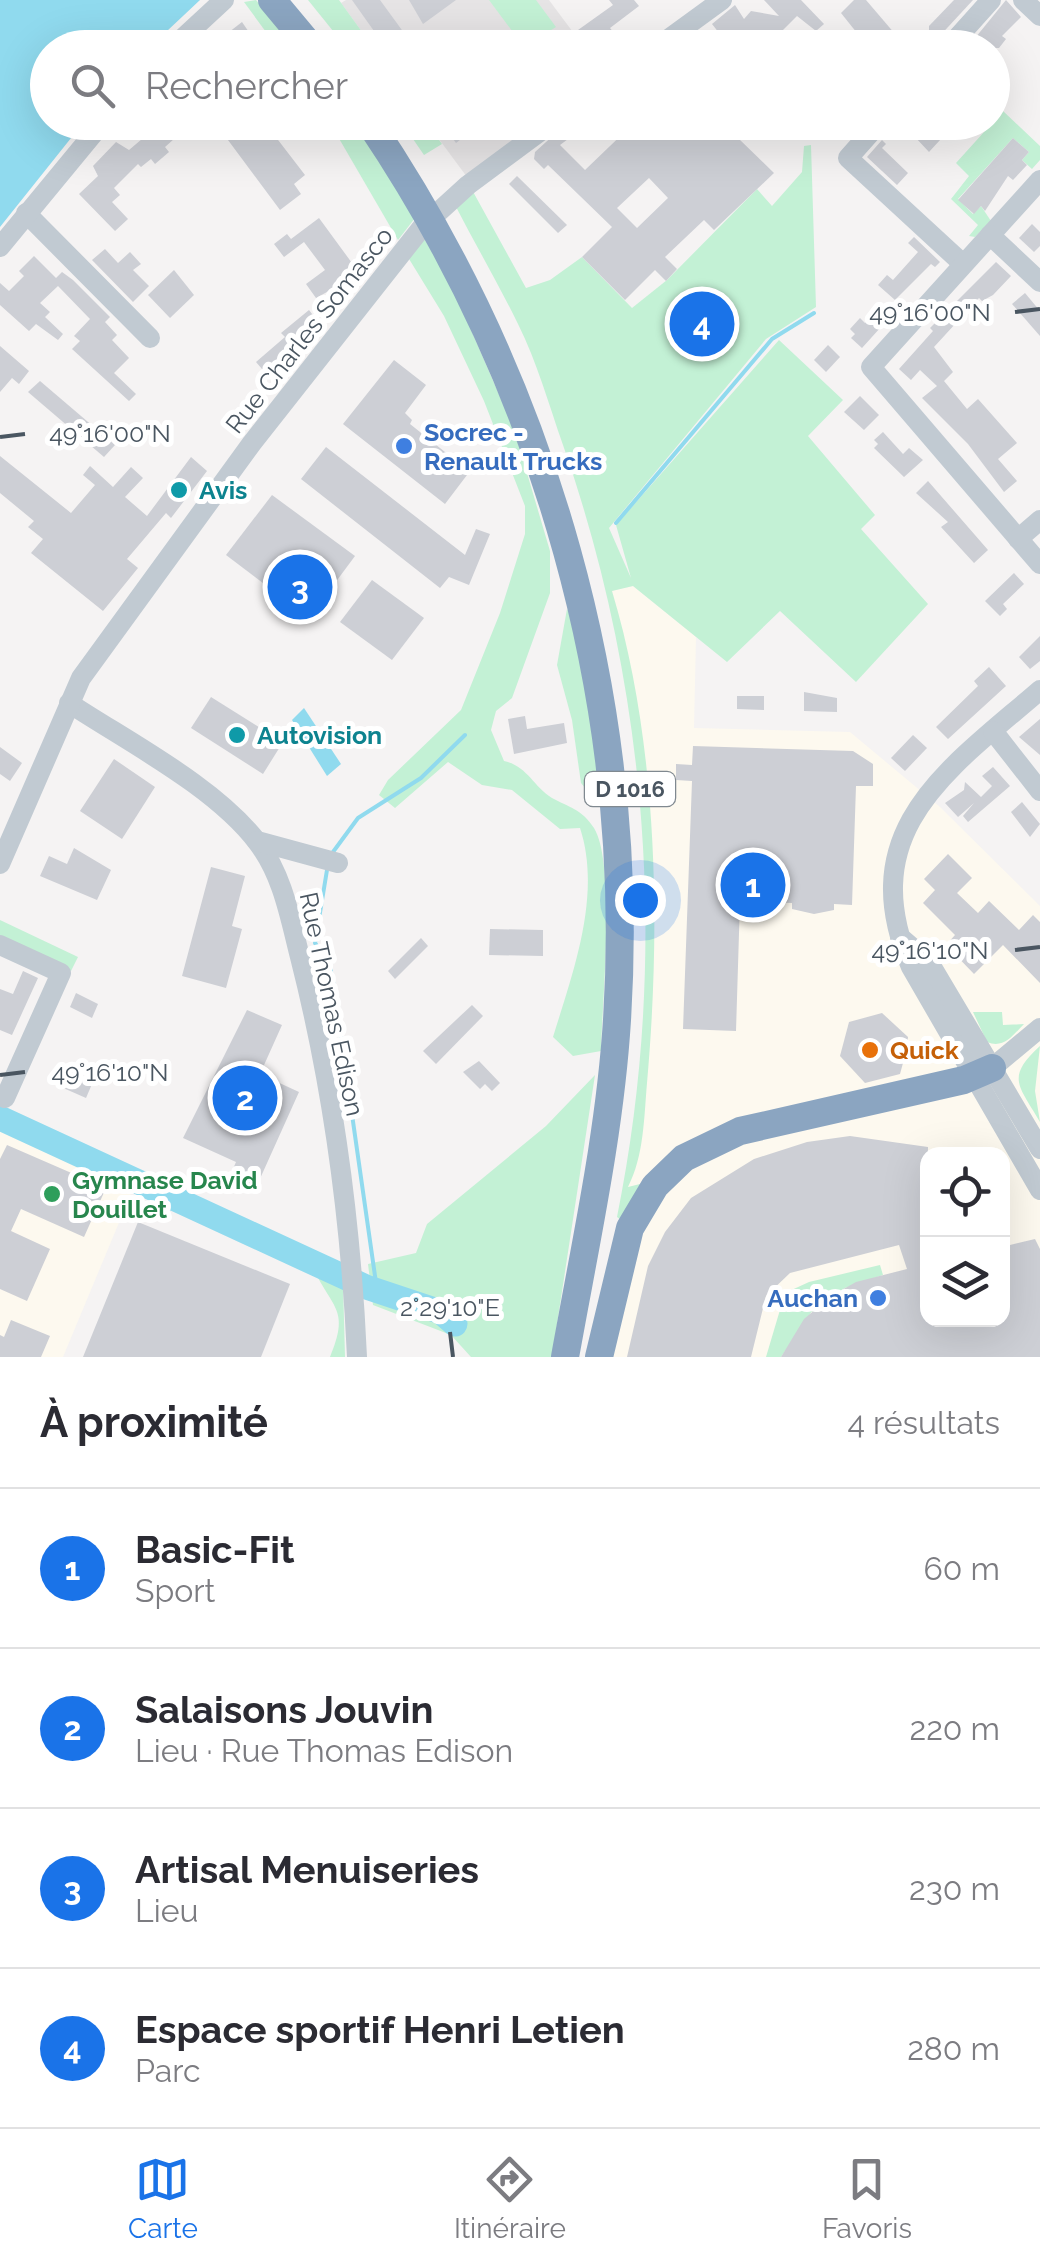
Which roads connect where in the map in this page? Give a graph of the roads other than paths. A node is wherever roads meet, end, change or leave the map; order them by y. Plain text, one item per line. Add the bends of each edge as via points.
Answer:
1 (224, 0) edge
2 (272, 0) edge
3 (295, 0) edge
4 (722, 0) edge
5 (991, 0) edge
6 (1023, 0) edge
7 (1040, 16) edge
8 (192, 30) edge
9 (306, 30) edge
10 (312, 30) edge
11 (681, 30) edge
12 (964, 30) edge
13 (88, 140) edge
14 (383, 140) edge
15 (398, 140) edge
16 (529, 140) edge
17 (864, 140) edge
18 (1040, 180) edge
19 (417, 182) junction
20 (26, 213) junction
21 (990, 235) junction
22 (0, 247) edge
23 (456, 251) junction
24 (964, 264) junction
25 (1040, 282) edge
26 (150, 338) dead end
27 (1040, 520) edge
28 (1018, 539) junction
29 (1040, 564) edge
30 (1040, 690) edge
31 (69, 703) junction
32 (993, 731) junction
33 (1040, 791) edge
34 (257, 842) junction
35 (338, 863) dead end
36 (0, 864) edge
37 (0, 945) edge
38 (1040, 1028) edge
39 (983, 1072) junction
40 (6, 1098) dead end
41 (1040, 1149) edge
42 (1040, 1190) edge
43 (357, 1357) edge
44 (565, 1357) edge
45 (583, 1357) edge
46 (599, 1357) edge

1 - 8 street
2 - 9 highway
3 - 10 highway
4 - 11 street
5 - 12 street
6 - 7 street
13 - 20 street
14 - 19 highway, D 1016
15 - 19 highway, D 1016
16 - 31 street, Rue Charles Somasco via 459,192 407,244 94,656
17 - 24 street via 848,158
18 - 21 street
19 - 23 highway, D 1016
20 - 22 street
20 - 26 street
21 - 24 street
21 - 25 street
23 - 44 highway, D 1016 via 553,503 593,658 610,775 620,918 617,1021 604,1142
23 - 45 highway, D 1016 via 521,366 573,506 608,645 631,804 637,906 632,1056
24 - 28 street via 871,367
27 - 28 street
28 - 29 street
30 - 32 street
31 - 34 street, Rue Thomas Edison via 208,797
31 - 36 street, Rue Charles Somasco
32 - 33 street
32 - 39 street via 927,790 895,874 900,937 920,984
34 - 35 street
34 - 43 street, Rue Thomas Edison via 283,892 314,1016 338,1149
37 - 40 street via 62,972
38 - 39 street
39 - 41 street
39 - 42 street
39 - 46 highway via 740,1131 684,1158 655,1186 630,1228

